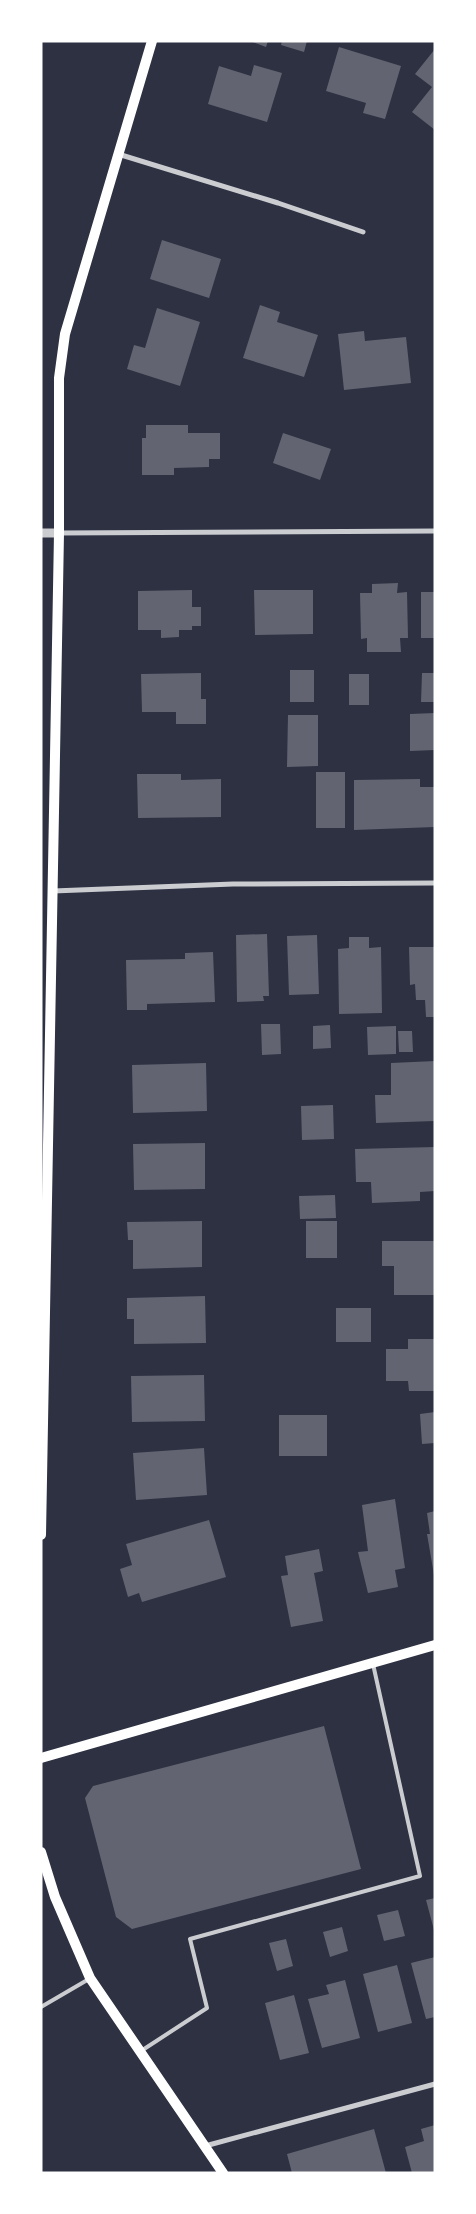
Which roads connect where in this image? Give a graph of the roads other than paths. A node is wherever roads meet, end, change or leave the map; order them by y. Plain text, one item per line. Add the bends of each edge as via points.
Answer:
1 (152, 41) edge
2 (118, 154) junction
3 (363, 232) dead end
4 (435, 531) edge
5 (41, 533) edge
6 (59, 533) junction
7 (435, 883) edge
8 (53, 891) junction
9 (45, 1070) edge
10 (43, 1303) edge
11 (42, 1368) edge
12 (41, 1535) edge
13 (435, 1645) edge
14 (372, 1662) junction
15 (41, 1758) edge
16 (41, 1852) edge
17 (90, 1978) junction
18 (41, 2007) edge
19 (141, 2051) junction
20 (435, 2084) edge
21 (205, 2146) junction
22 (223, 2173) edge

1 - 2 main road
2 - 3 street via 278,202
2 - 6 main road via 66,334 59,378
4 - 6 street
5 - 6 street
6 - 8 main road
7 - 8 street via 233,884
8 - 9 main road
9 - 10 main road
10 - 11 main road
11 - 12 main road
13 - 14 main road
14 - 15 main road
14 - 19 lane via 420,1876 190,1939 207,2008
16 - 17 main road via 55,1897
17 - 18 lane
17 - 19 main road
19 - 21 main road
20 - 21 street
21 - 22 main road

